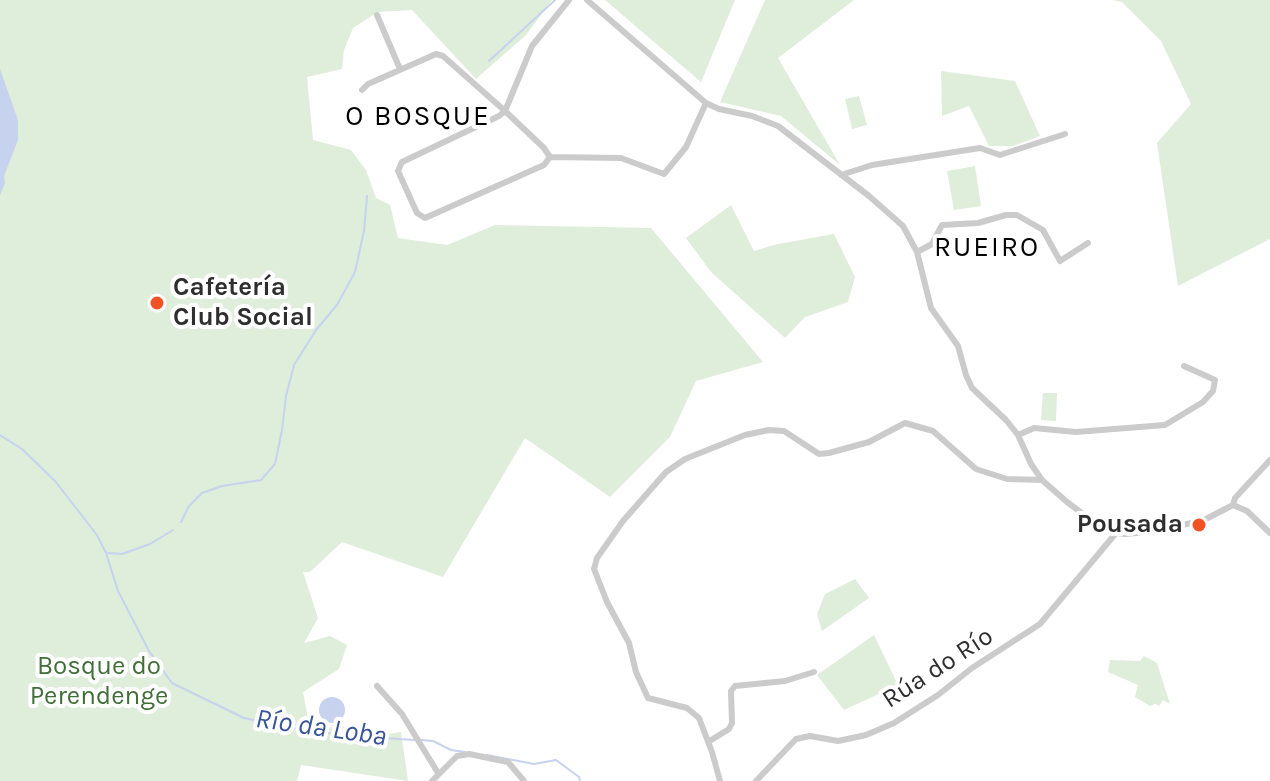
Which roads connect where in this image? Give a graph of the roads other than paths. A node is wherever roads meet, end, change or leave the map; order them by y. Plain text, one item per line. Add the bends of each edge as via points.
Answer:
1 (569, 0) edge
2 (587, 0) edge
3 (377, 15) dead end
4 (400, 69) junction
5 (362, 90) dead end
6 (706, 103) junction
7 (505, 111) junction
8 (1065, 134) dead end
9 (550, 157) junction
10 (841, 175) junction
11 (1088, 243) dead end
12 (917, 252) junction
13 (1184, 366) dead end
14 (1018, 435) junction
15 (1270, 460) edge
16 (1042, 480) junction
17 (1233, 505) junction
18 (1116, 533) junction
19 (1270, 533) edge
20 (814, 672) dead end
21 (377, 686) dead end
22 (708, 742) junction
23 (438, 773) junction
24 (432, 781) edge
25 (524, 781) edge
26 (720, 781) edge
27 (756, 781) edge

1 - 7 street via 532,46
2 - 6 street
3 - 4 street
4 - 5 street
4 - 7 street via 443,56
6 - 9 street via 686,147 664,174 621,158
6 - 10 street via 778,126
7 - 9 street
7 - 9 street via 402,162 398,171 417,213 431,217 544,165
8 - 10 street via 1000,155 980,148
10 - 12 street via 903,226
11 - 12 street via 1060,261 1043,230 1017,215 1006,215 942,225 932,244
12 - 14 street via 926,298 958,346 972,388
13 - 14 street via 1215,380 1213,391 1165,425 1076,432 1034,428
14 - 16 street
15 - 17 street
16 - 18 street
16 - 22 street via 1007,479 976,469 933,431 905,423 869,442 819,454 784,431 769,430 685,459 666,472 623,521 594,569 648,698 694,712
17 - 18 street via 1185,525 1135,535
17 - 19 street
18 - 27 street, Rúa do Río via 1040,624 938,695 866,735 838,741 796,739
20 - 22 street via 735,686 732,723
21 - 23 street via 402,714
22 - 26 street
23 - 24 street
23 - 25 street via 457,756 469,754 508,762

